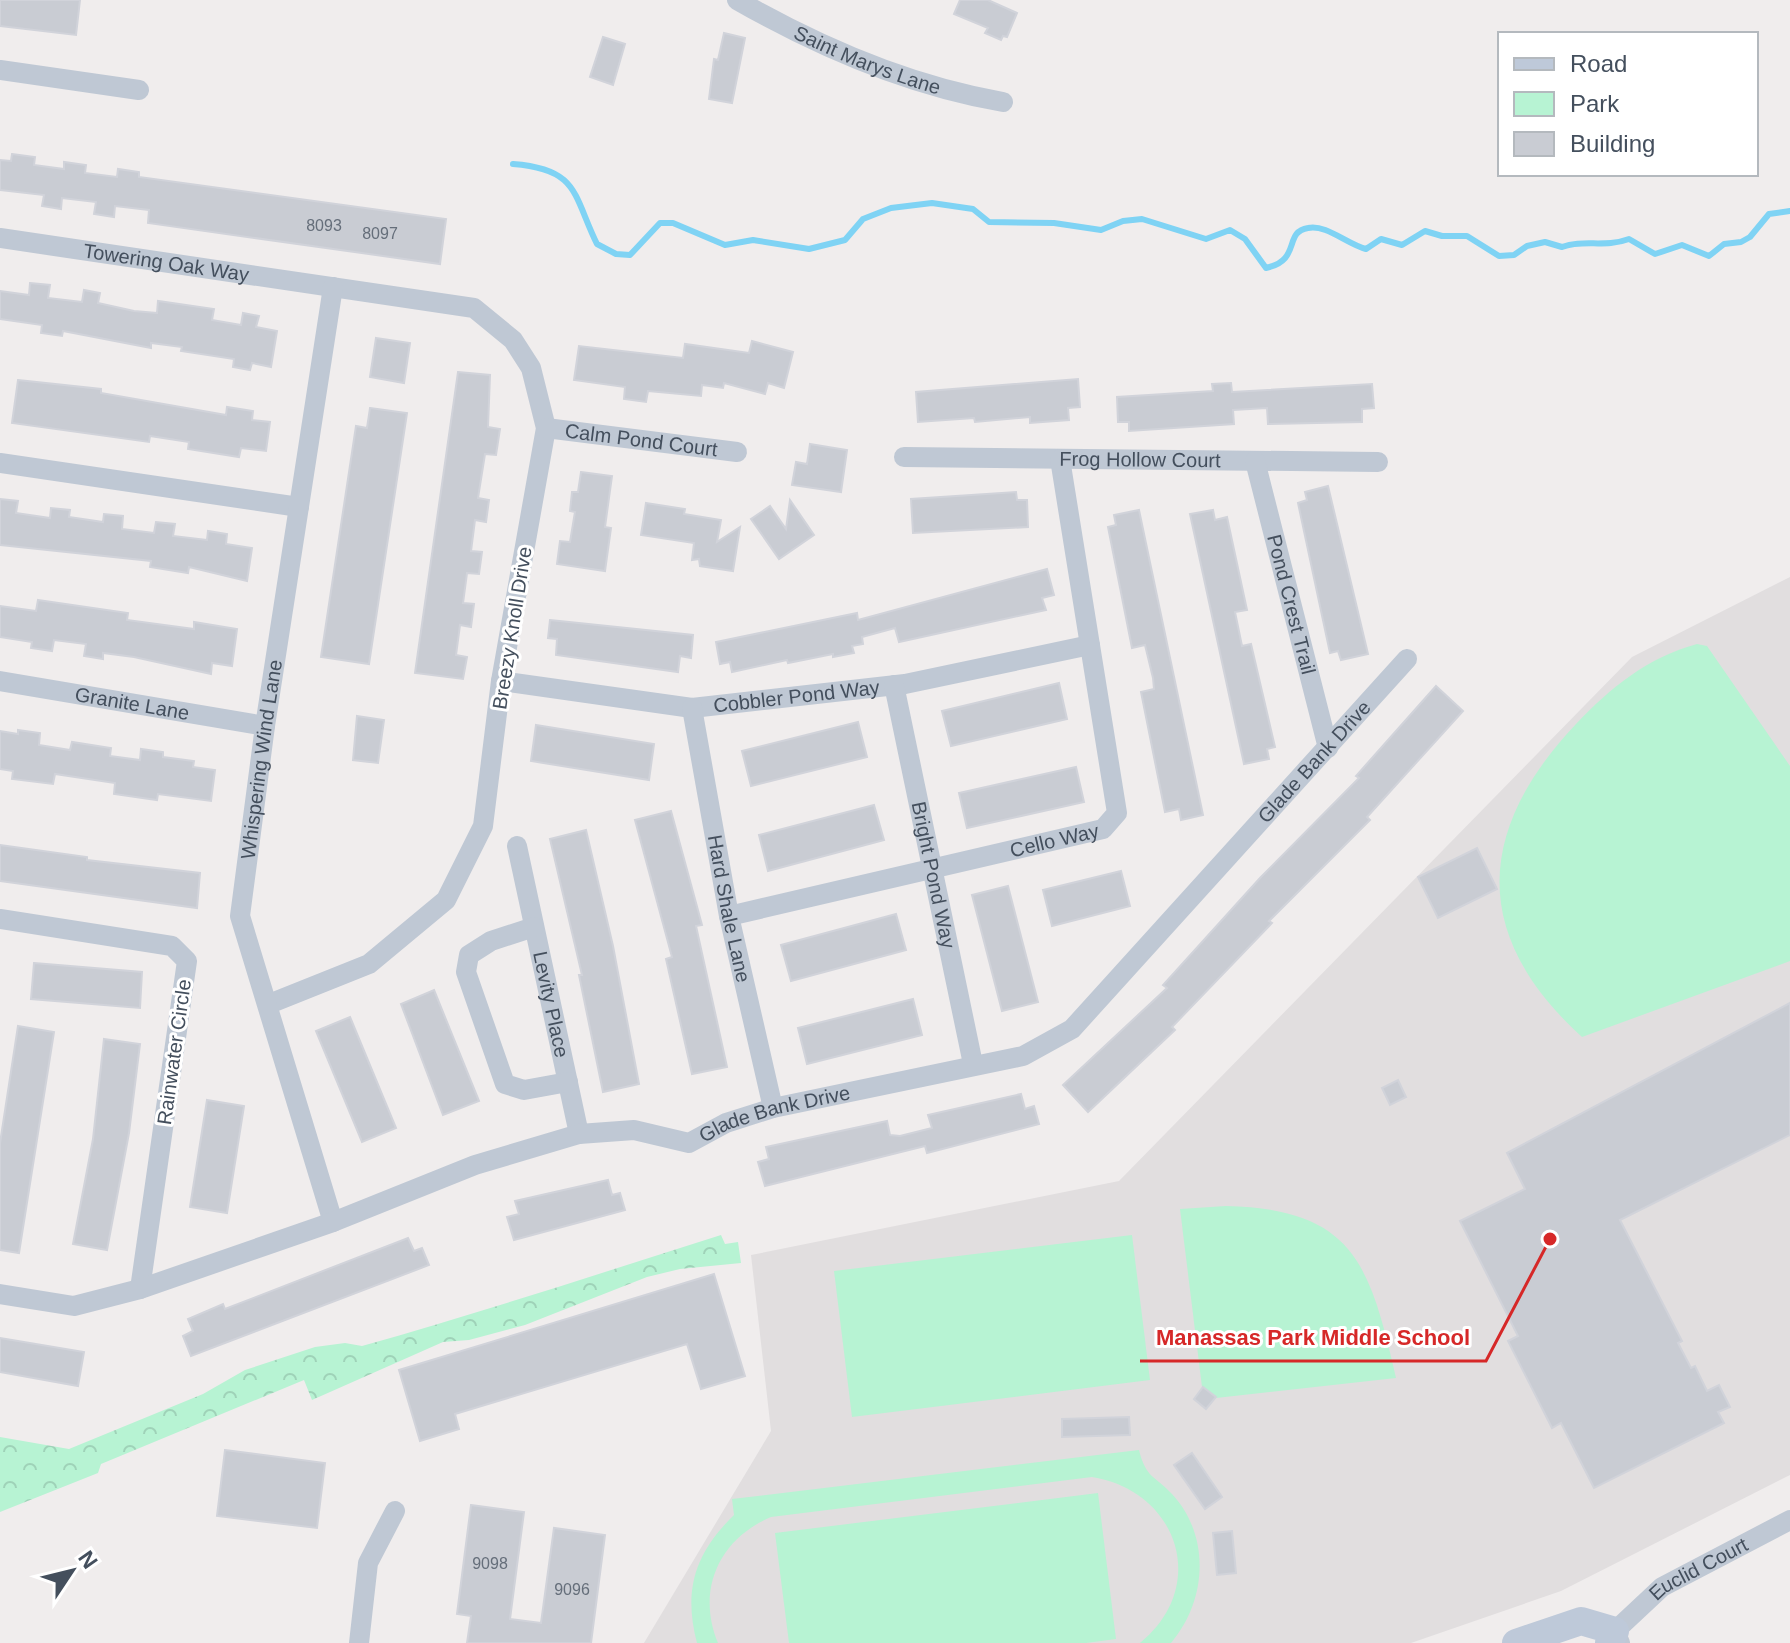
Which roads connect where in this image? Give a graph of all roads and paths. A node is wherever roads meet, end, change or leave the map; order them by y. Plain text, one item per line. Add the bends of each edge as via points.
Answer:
1 (737, 0) edge
2 (0, 70) edge
3 (139, 90) dead end
4 (1003, 102) dead end
5 (0, 238) edge
6 (333, 287) junction
7 (546, 428) junction
8 (737, 452) dead end
9 (904, 457) dead end
10 (1060, 459) junction
11 (1255, 461) junction
12 (1378, 462) dead end
13 (0, 463) edge
14 (299, 507) junction
15 (1090, 645) junction
16 (1407, 659) dead end
17 (0, 681) edge
18 (501, 681) junction
19 (894, 685) junction
20 (692, 708) junction
21 (265, 726) junction
22 (1328, 748) junction
23 (517, 846) dead end
24 (932, 869) junction
25 (729, 916) junction
26 (0, 919) edge
27 (534, 927) junction
28 (269, 1004) junction
29 (973, 1064) junction
30 (568, 1082) junction
31 (773, 1108) junction
32 (579, 1134) junction
33 (333, 1222) junction
34 (140, 1289) junction
35 (0, 1294) edge
36 (395, 1511) dead end
37 (1790, 1520) edge
38 (1615, 1639) edge
39 (359, 1643) edge
40 (1516, 1643) edge

1 - 4 street, Saint Marys Lane via 782,26 918,82
2 - 3 street
5 - 6 street, Towering Oak Way
6 - 7 street, Breezy Knoll Drive via 474,308 513,340 531,368
6 - 14 street, Whispering Wind Lane
7 - 8 street, Calm Pond Court
7 - 18 street, Breezy Knoll Drive
9 - 10 street, Frog Hollow Court
10 - 11 street, Frog Hollow Court
10 - 15 street, Cello Way
11 - 12 street, Frog Hollow Court
11 - 22 street, Pond Crest Trail
13 - 14 street
14 - 21 street, Whispering Wind Lane
15 - 19 street, Cobbler Pond Way
15 - 24 street, Cello Way via 1117,813 1103,829
16 - 22 street, Glade Bank Drive
17 - 21 street, Granite Lane
18 - 20 street, Cobbler Pond Way
18 - 28 street, Breezy Knoll Drive via 483,826 446,900 369,964
19 - 20 street, Cobbler Pond Way
19 - 24 street, Bright Pond Way
20 - 25 street, Hard Shale Lane
21 - 28 street, Whispering Wind Lane via 240,916
22 - 29 street, Glade Bank Drive via 1072,1029 1023,1056
23 - 27 street, Levity Place
24 - 25 street, Cello Way
24 - 29 street, Bright Pond Way
25 - 31 street, Hard Shale Lane
26 - 34 street, Rainwater Circle via 172,946 187,961
27 - 30 street, Levity Place
27 - 30 street, Levity Place via 491,941 469,955 466,972 505,1084 524,1090
28 - 33 street, Whispering Wind Lane
29 - 31 street, Glade Bank Drive
30 - 32 street, Levity Place
31 - 32 street, Glade Bank Drive via 726,1123 689,1143 634,1130
32 - 33 street, Glade Bank Drive via 475,1165
33 - 34 street, Glade Bank Drive
34 - 35 street, Glade Bank Drive via 74,1306
36 - 39 street via 368,1563
37 - 38 street, Euclid Court via 1662,1587
38 - 40 street via 1581,1621

